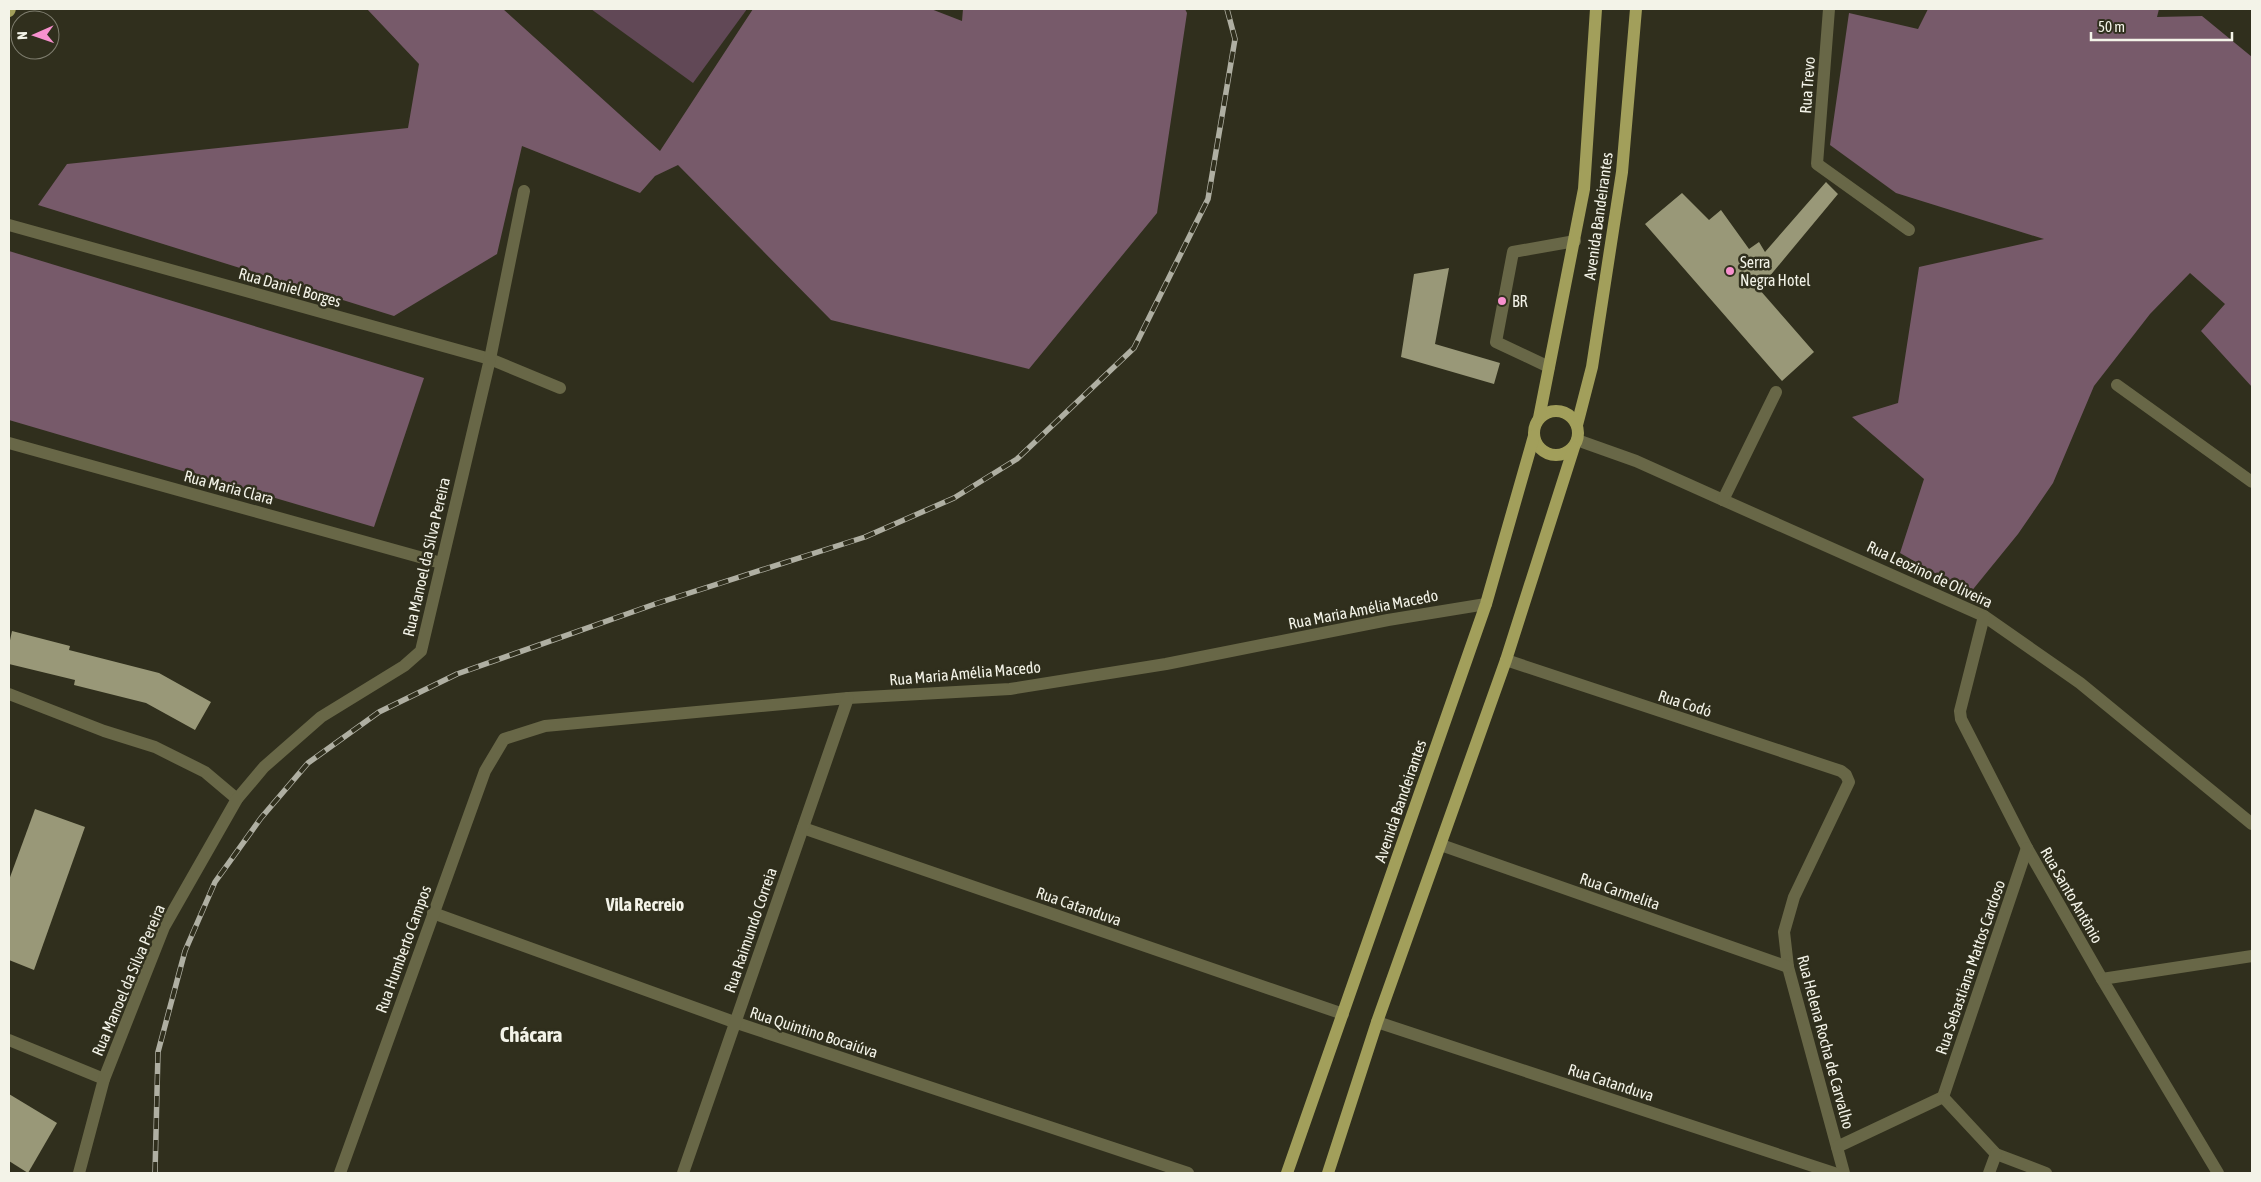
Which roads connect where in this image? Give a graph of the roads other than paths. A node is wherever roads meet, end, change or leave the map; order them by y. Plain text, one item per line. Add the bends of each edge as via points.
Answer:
1 (1596, 9) edge
2 (1636, 9) edge
3 (1829, 9) edge
4 (524, 191) dead end
5 (9, 225) edge
6 (1909, 230) dead end
7 (1575, 241) junction
8 (490, 359) junction
9 (1549, 367) junction
10 (2118, 385) dead end
11 (560, 388) dead end
12 (1776, 392) dead end
13 (1539, 418) junction
14 (1577, 425) junction
15 (1534, 436) junction
16 (9, 443) edge
17 (1576, 443) junction
18 (2252, 482) edge
19 (1723, 500) junction
20 (441, 563) junction
21 (1486, 604) junction
22 (1984, 616) junction
23 (1506, 660) junction
24 (9, 694) edge
25 (848, 698) junction
26 (504, 739) joint
27 (1849, 782) joint
28 (237, 799) junction
29 (2252, 824) edge
30 (803, 828) junction
31 (1441, 845) junction
32 (2027, 848) junction
33 (433, 913) junction
34 (2252, 956) edge
35 (1788, 967) junction
36 (2102, 979) junction
37 (1343, 1014) junction
38 (734, 1022) junction
39 (1377, 1022) junction
40 (9, 1040) edge
41 (104, 1079) junction
42 (1943, 1097) junction
43 (1837, 1147) junction
44 (1996, 1154) junction
45 (78, 1173) edge
46 (340, 1173) edge
47 (683, 1173) edge
48 (1188, 1173) edge
49 (1287, 1173) edge
50 (1328, 1173) edge
51 (1834, 1173) edge
52 (1844, 1173) edge
53 (1989, 1173) edge
54 (2046, 1173) edge
55 (2218, 1173) edge

1 - 7 main road, Avenida Bandeirantes via 1584,188
2 - 14 main road, Avenida Bandeirantes via 1620,182 1592,367
3 - 6 street, Rua Trevo via 1817,164
4 - 8 street, Rua Manoel da Silva Pereira
5 - 8 street, Rua Daniel Borges
7 - 9 main road, Avenida Bandeirantes
7 - 9 street via 1513,252 1496,342
8 - 11 street, Rua Daniel Borges
8 - 20 street, Rua Manoel da Silva Pereira
9 - 13 main road, Avenida Bandeirantes
10 - 18 street
12 - 19 street
13 - 14 main road via 1545,413 1560,410 1573,418
13 - 15 main road
14 - 17 main road
15 - 17 main road via 1541,449 1554,456 1562,455
15 - 21 main road, Avenida Bandeirantes
16 - 20 street, Rua Maria Clara
17 - 19 street, Rua Leozino de Oliveira via 1636,461
17 - 23 main road
19 - 22 street, Rua Leozino de Oliveira
20 - 28 street, Rua Manoel da Silva Pereira via 421,651 404,666 321,717 264,766
21 - 25 street, Rua Maria Amélia Macedo via 1166,664 1010,689
21 - 37 main road, Avenida Bandeirantes
22 - 29 street, Rua Leozino de Oliveira via 2080,683
22 - 32 street, Rua Santo Antônio via 1961,718
23 - 27 street, Rua Codó via 1841,771
23 - 31 main road
24 - 28 street via 155,747 205,772
25 - 26 street, Rua Maria Amélia Macedo via 545,726
25 - 30 street, Rua Raimundo Correia
26 - 33 street, Rua Humberto Campos via 485,771
27 - 35 street, Rua Helena Rocha de Carvalho via 1794,897 1784,932
28 - 41 street, Rua Manoel da Silva Pereira via 164,927
30 - 37 street, Rua Catanduva
30 - 38 street, Rua Raimundo Correia
31 - 35 street, Rua Carmelita
31 - 39 main road
32 - 36 street, Rua Santo Antônio
32 - 42 street, Rua Sebastiana Mattos Cardoso
33 - 38 street, Rua Quintino Bocaiúva
33 - 46 street, Rua Humberto Campos
34 - 36 street
35 - 43 street, Rua Helena Rocha de Carvalho
36 - 55 street, Rua Santo Antônio
37 - 49 main road, Avenida Bandeirantes
38 - 47 street, Rua Raimundo Correia
38 - 48 street, Rua Quintino Bocaiúva
39 - 50 main road
39 - 51 street, Rua Catanduva
40 - 41 street
41 - 45 street, Rua Manoel da Silva Pereira
42 - 43 street
42 - 44 street
43 - 52 street, Rua Helena Rocha de Carvalho
44 - 53 street
44 - 54 street

